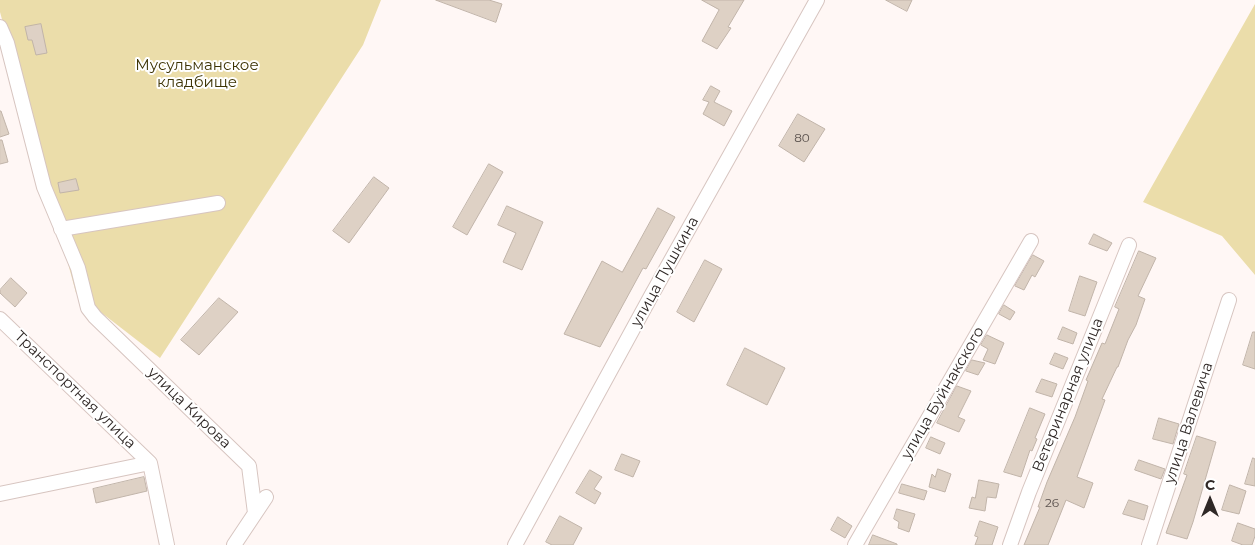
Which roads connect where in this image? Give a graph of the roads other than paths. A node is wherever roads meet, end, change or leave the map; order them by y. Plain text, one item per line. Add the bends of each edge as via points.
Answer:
1 (817, 0) edge
2 (0, 27) edge
3 (218, 203) dead end
4 (61, 229) junction
5 (1031, 241) dead end
6 (1128, 245) dead end
7 (1229, 300) dead end
8 (0, 319) edge
9 (150, 463) junction
10 (0, 494) edge
11 (266, 497) dead end
12 (255, 513) junction
13 (167, 545) edge
14 (234, 545) edge
15 (515, 545) edge
16 (856, 545) edge
17 (1010, 545) edge
18 (1148, 545) edge

1 - 15 street, улица Пушкина
2 - 4 street via 7,43 44,187
3 - 4 street
4 - 12 street, улица Кирова via 78,268 88,308 249,466
5 - 16 street, улица Буйнакского
6 - 17 street, Ветеринарная улица
7 - 18 street, улица Валевича
8 - 9 street, Транспортная улица
9 - 10 street, Транспортная улица
9 - 13 street
11 - 12 street
12 - 14 street

